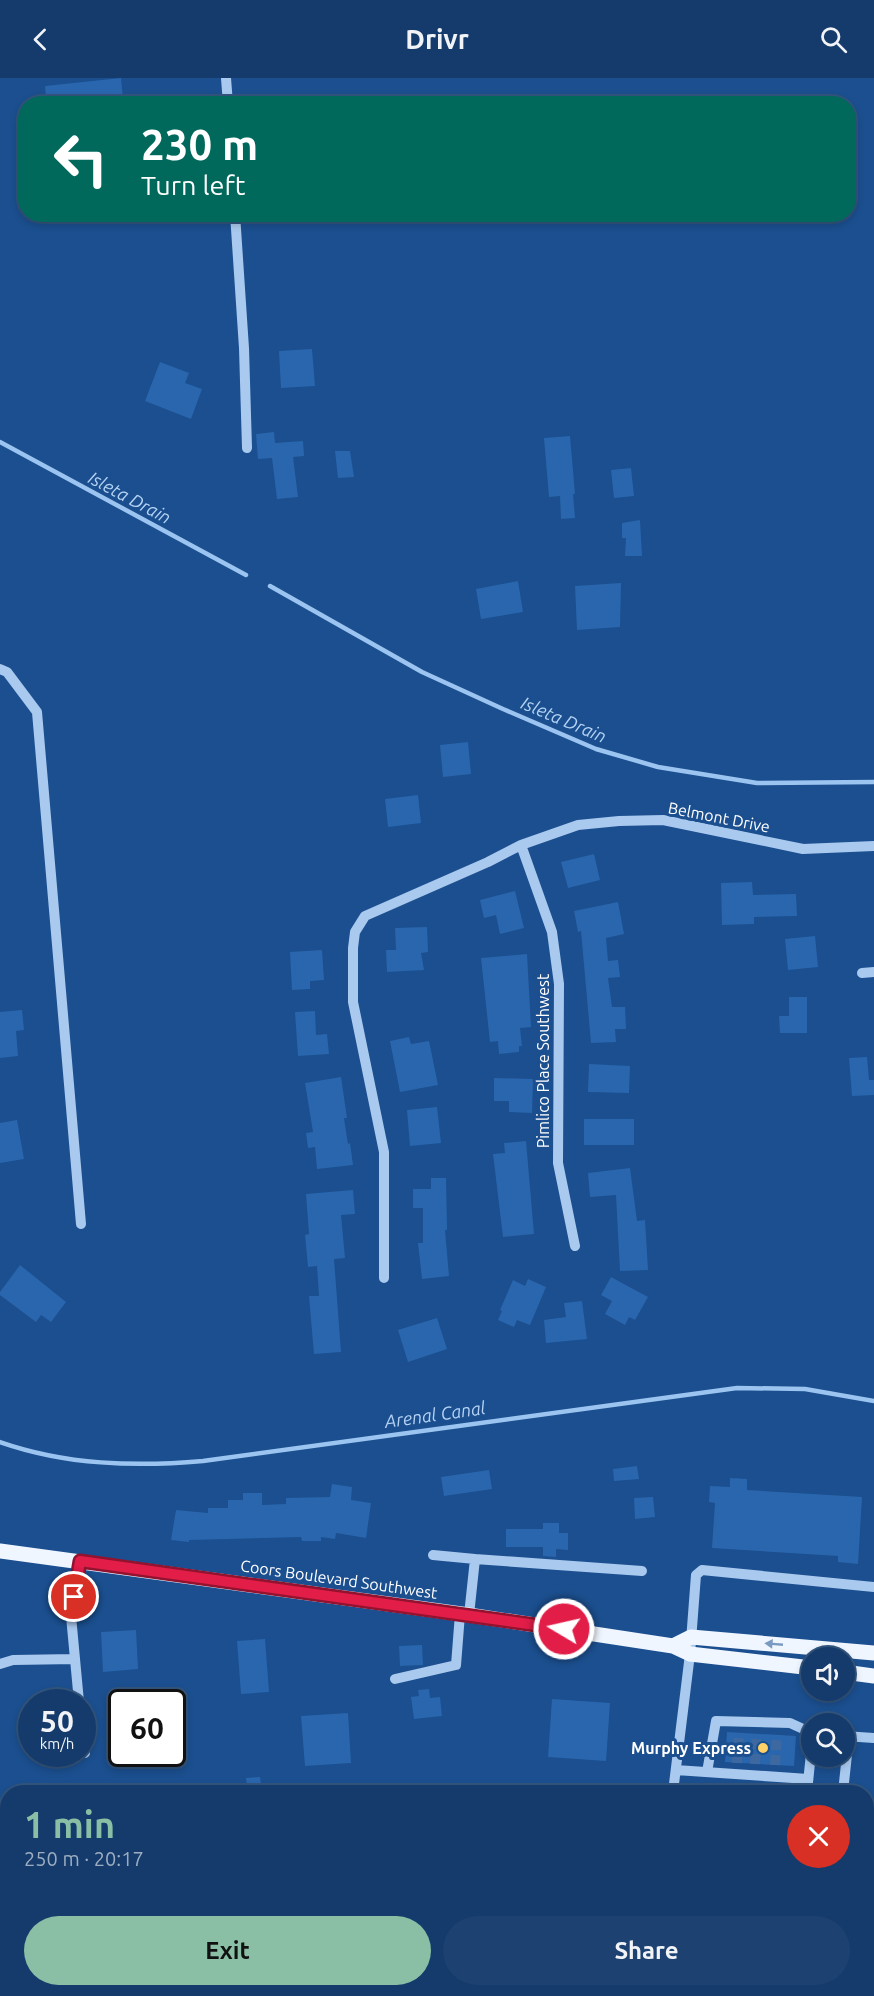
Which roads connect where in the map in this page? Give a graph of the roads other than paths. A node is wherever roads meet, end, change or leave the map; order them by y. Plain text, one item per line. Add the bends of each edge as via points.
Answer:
1 (226, 78) edge
2 (227, 96) edge
3 (236, 222) edge
4 (247, 448) dead end
5 (0, 669) edge
6 (521, 844) junction
7 (874, 846) edge
8 (874, 972) edge
9 (862, 973) dead end
10 (81, 1224) dead end
11 (575, 1246) dead end
12 (384, 1278) dead end
13 (0, 1551) edge
14 (434, 1555) dead end
15 (475, 1559) junction
16 (80, 1561) junction
17 (642, 1571) dead end
18 (874, 1587) edge
19 (465, 1615) junction
20 (691, 1637) junction
21 (673, 1646) junction
22 (874, 1653) edge
23 (690, 1654) junction
24 (75, 1659) junction
25 (0, 1664) edge
26 (801, 1667) edge
27 (855, 1673) edge
28 (874, 1676) edge
29 (395, 1678) dead end
30 (78, 1689) edge
31 (778, 1723) junction
32 (801, 1728) edge
33 (777, 1735) tunnel mouth
34 (855, 1737) edge
35 (874, 1738) edge
36 (775, 1765) tunnel mouth
37 (809, 1767) edge
38 (845, 1767) edge
39 (676, 1770) junction
40 (708, 1772) junction
41 (775, 1777) junction
42 (808, 1779) junction
43 (674, 1785) edge
44 (808, 1785) edge
45 (844, 1785) edge

1 - 2 street
3 - 4 street
5 - 10 street via 7,672 37,712
6 - 7 street, Belmont Drive via 578,825 663,820 803,849
6 - 11 street, Pimlico Place Southwest via 552,932 559,984 558,1163
6 - 12 street, Belmont Drive via 365,916 355,932 354,1002 384,1152
8 - 9 street
13 - 16 main road, Coors Boulevard Southwest
14 - 15 street
15 - 17 street
15 - 19 street
16 - 19 main road, Coors Boulevard Southwest
16 - 24 street via 71,1616
18 - 20 street via 702,1570 696,1575
19 - 21 main road, Coors Boulevard Southwest
19 - 29 street via 456,1665
20 - 21 main road
22 -> 20 main road
20 - 23 street
21 - 23 main road, Coors Boulevard Southwest
23 - 26 main road, Coors Boulevard Southwest
23 - 39 street
24 - 25 street via 13,1660
24 - 30 street
27 - 28 main road
31 - 32 street
31 - 33 street
31 - 40 street via 758,1728 716,1721
34 - 35 street
36 - 41 street
37 - 42 street
38 - 45 street
39 - 40 street
39 - 43 street
40 - 41 street via 737,1768
41 - 42 street
42 - 44 street

